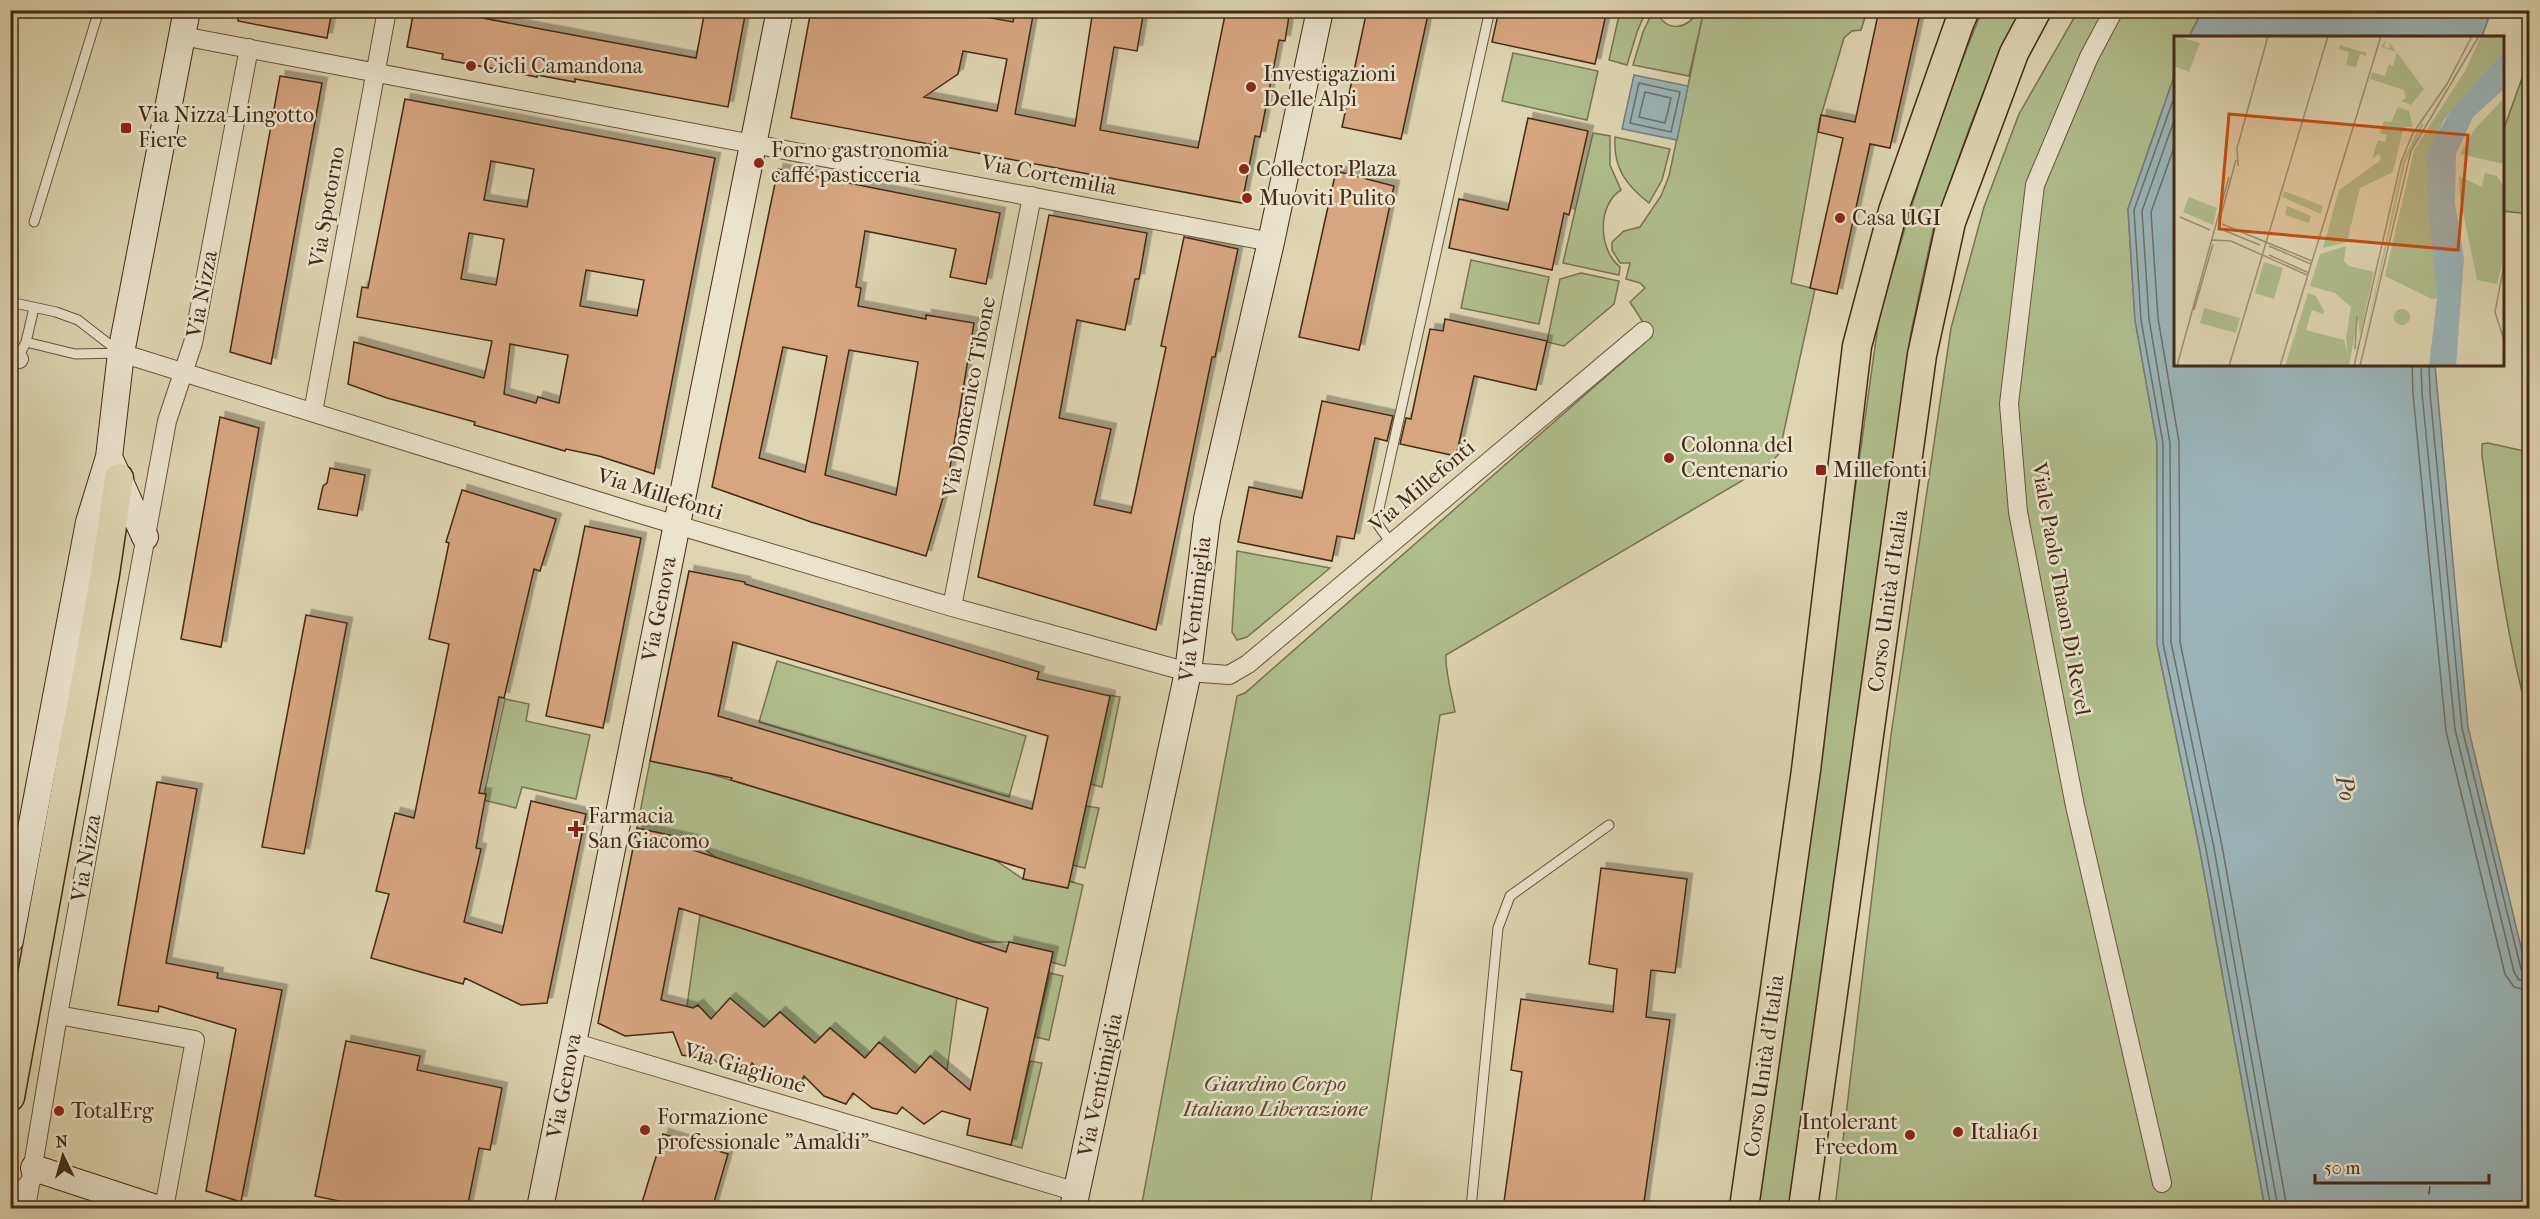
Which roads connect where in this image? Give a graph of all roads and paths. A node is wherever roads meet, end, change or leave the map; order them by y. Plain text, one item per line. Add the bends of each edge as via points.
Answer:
1 (99, 10) edge
2 (187, 10) edge
3 (387, 10) edge
4 (780, 10) edge
5 (1320, 10) edge
6 (1490, 10) edge
7 (1965, 10) edge
8 (2037, 10) edge
9 (2114, 10) edge
10 (182, 36) junction
11 (249, 48) junction
12 (376, 72) junction
13 (754, 143) junction
14 (1032, 196) junction
15 (34, 222) dead end
16 (1270, 242) junction
17 (10, 302) edge
18 (33, 308) junction
19 (1644, 331) dead end
20 (121, 353) junction
21 (16, 355) edge
22 (183, 372) junction
23 (314, 411) junction
24 (114, 467) junction
25 (677, 524) junction
26 (145, 537) junction
27 (1392, 543) junction
28 (952, 607) junction
29 (1188, 672) junction
30 (1609, 825) dead end
31 (10, 940) edge
32 (58, 1015) junction
33 (572, 1042) junction
34 (10, 1097) edge
35 (33, 1174) junction
36 (2162, 1184) dead end
37 (1075, 1200) edge
38 (10, 1202) edge
39 (26, 1209) edge
40 (156, 1209) edge
41 (164, 1209) edge
42 (540, 1209) edge
43 (1471, 1209) edge
44 (1744, 1209) edge
45 (1803, 1209) edge

1 - 15 lane
2 - 10 street
3 - 12 street, Via Spotorno
4 - 13 street, Via Genova
5 - 16 street, Via Ventimiglia
6 - 27 lane via 1376,522
7 - 44 main road, Corso Unità d'Italia via 1893,211 1857,346 1806,770
8 - 45 main road, Corso Unità d'Italia via 2014,53 1951,222 1922,355
9 - 36 street, Viale Paolo Thaon Di Revel via 2089,57 2035,185 2009,404 2018,512 2073,794
10 - 11 street, Via Cortemilia
10 - 20 street
11 - 12 street, Via Cortemilia
11 - 22 street, Via Nizza via 193,344
12 - 13 street, Via Cortemilia
12 - 23 street, Via Spotorno
13 - 14 street, Via Cortemilia
13 - 25 street, Via Genova
14 - 16 street, Via Cortemilia
14 - 28 street, Via Domenico Tibone
16 - 29 street, Via Ventimiglia via 1206,519
17 - 18 lane
18 - 20 lane via 78,320
18 - 21 lane
19 - 27 street, Via Millefonti
20 - 21 lane
20 - 22 street, Via Millefonti
20 - 24 street
22 - 23 street, Via Millefonti
22 - 26 street, Via Nizza via 167,421
23 - 25 street, Via Millefonti
24 - 26 street
24 - 31 street via 89,522
24 - 34 main road via 105,574
25 - 28 street, Via Millefonti
25 - 33 street, Via Genova
26 - 32 street, Via Nizza
27 - 29 street, Via Millefonti via 1248,664 1229,675
28 - 29 street, Via Millefonti
29 - 37 street, Via Ventimiglia
30 - 43 lane via 1510,896 1498,928
32 - 35 street, Via Nizza
32 - 41 street via 195,1040
33 - 37 street, Via Giaglione
33 - 42 street, Via Genova
35 - 38 street
35 - 39 street, Via Nizza
35 - 40 street

